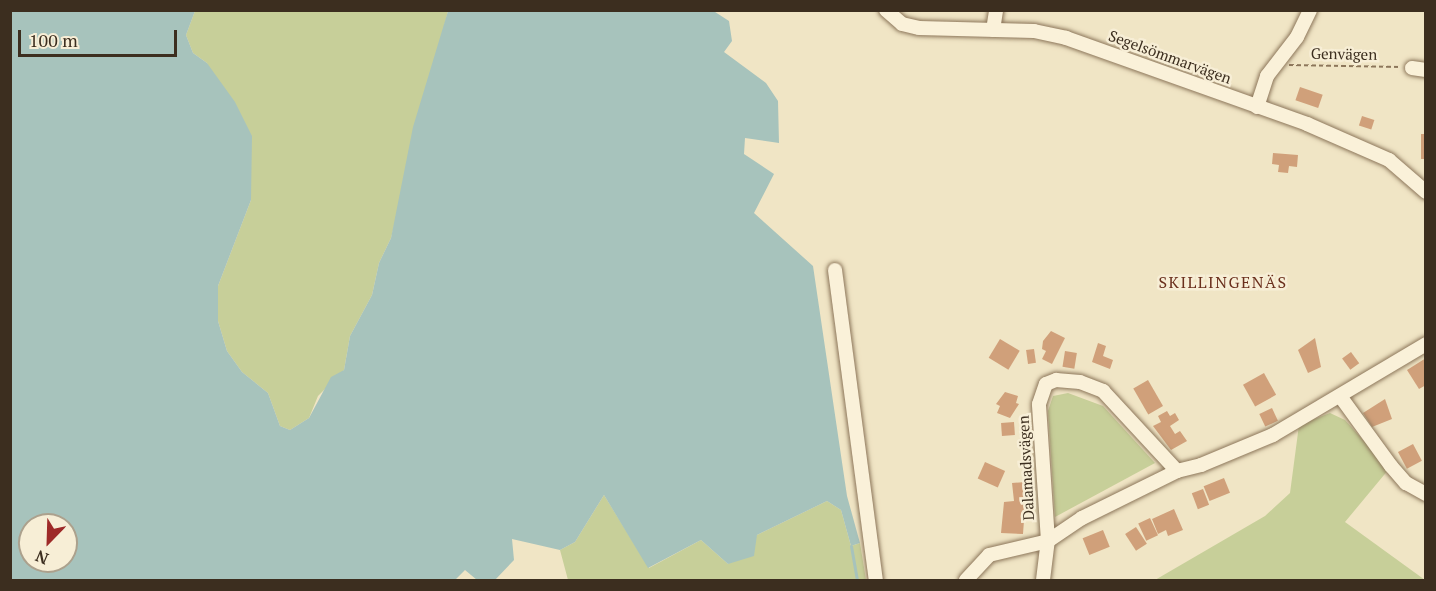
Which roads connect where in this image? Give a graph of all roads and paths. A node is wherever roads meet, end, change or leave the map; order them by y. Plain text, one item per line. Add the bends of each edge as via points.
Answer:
1 (886, 10) edge
2 (996, 10) edge
3 (1310, 10) edge
4 (993, 30) junction
5 (1275, 66) junction
6 (1419, 69) edge
7 (1257, 107) junction
8 (1425, 192) edge
9 (835, 270) dead end
10 (1425, 344) edge
11 (1340, 396) junction
12 (1177, 471) junction
13 (1425, 494) edge
14 (1048, 541) junction
15 (876, 580) edge
16 (966, 580) edge
17 (1043, 580) edge

1 - 4 street, Segelsömmarvägen via 902,24 919,28
2 - 4 street
3 - 5 street via 1297,37
4 - 7 street, Segelsömmarvägen via 1034,31 1066,38
5 - 6 path, Genvägen via 1323,63
5 - 7 street
7 - 8 street, Segelsömmarvägen via 1389,160
9 - 15 street
10 - 11 street
11 - 12 street via 1273,435
11 - 13 street via 1391,466 1406,483
12 - 14 street via 1082,518
12 - 14 street, Dalamadsvägen via 1103,391 1080,382 1056,380 1046,384 1039,404
14 - 16 street via 989,555
14 - 17 street, Dalamadsvägen

